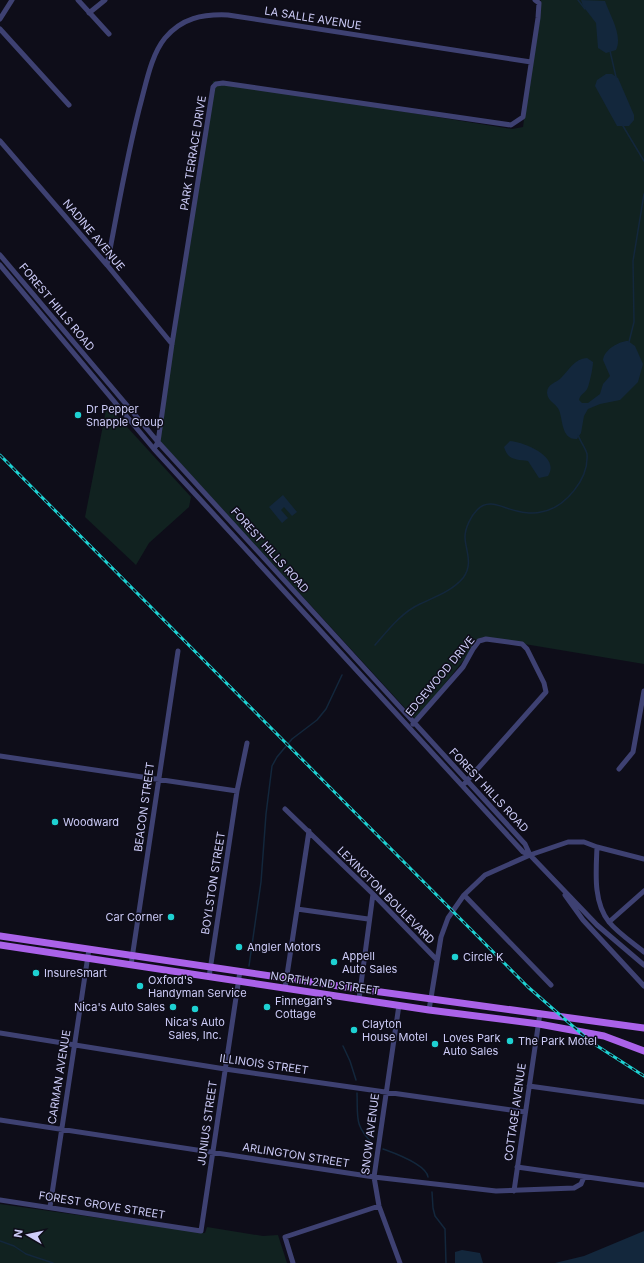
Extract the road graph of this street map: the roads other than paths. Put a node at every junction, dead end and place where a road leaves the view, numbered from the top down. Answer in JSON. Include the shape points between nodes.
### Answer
{"nodes":[{"id":1,"x":12,"y":0,"type":"edge"},
{"id":2,"x":78,"y":0,"type":"edge"},
{"id":3,"x":105,"y":0,"type":"edge"},
{"id":4,"x":535,"y":0,"type":"edge"},
{"id":5,"x":90,"y":14,"type":"junction"},
{"id":6,"x":0,"y":18,"type":"edge"},
{"id":7,"x":0,"y":29,"type":"edge"},
{"id":8,"x":109,"y":34,"type":"dead end"},
{"id":9,"x":531,"y":62,"type":"junction"},
{"id":10,"x":69,"y":105,"type":"dead end"},
{"id":11,"x":0,"y":141,"type":"edge"},
{"id":12,"x":0,"y":255,"type":"edge"},
{"id":13,"x":0,"y":265,"type":"edge"},
{"id":14,"x":107,"y":265,"type":"junction"},
{"id":15,"x":24,"y":284,"type":"junction"},
{"id":16,"x":19,"y":288,"type":"junction"},
{"id":17,"x":172,"y":344,"type":"junction"},
{"id":18,"x":96,"y":369,"type":"junction"},
{"id":19,"x":92,"y":375,"type":"junction"},
{"id":20,"x":158,"y":442,"type":"junction"},
{"id":21,"x":154,"y":449,"type":"junction"},
{"id":22,"x":230,"y":521,"type":"junction"},
{"id":23,"x":226,"y":527,"type":"junction"},
{"id":24,"x":256,"y":549,"type":"junction"},
{"id":25,"x":251,"y":554,"type":"junction"},
{"id":26,"x":178,"y":651,"type":"dead end"},
{"id":27,"x":644,"y":691,"type":"edge"},
{"id":28,"x":414,"y":723,"type":"junction"},
{"id":29,"x":410,"y":728,"type":"junction"},
{"id":30,"x":247,"y":743,"type":"dead end"},
{"id":31,"x":0,"y":756,"type":"edge"},
{"id":32,"x":619,"y":769,"type":"dead end"},
{"id":33,"x":159,"y":779,"type":"junction"},
{"id":34,"x":467,"y":781,"type":"junction"},
{"id":35,"x":462,"y":786,"type":"junction"},
{"id":36,"x":237,"y":791,"type":"junction"},
{"id":37,"x":285,"y":809,"type":"dead end"},
{"id":38,"x":308,"y":831,"type":"junction"},
{"id":39,"x":597,"y":847,"type":"junction"},
{"id":40,"x":530,"y":855,"type":"junction"},
{"id":41,"x":644,"y":860,"type":"edge"},
{"id":42,"x":550,"y":875,"type":"junction"},
{"id":43,"x":644,"y":891,"type":"edge"},
{"id":44,"x":373,"y":894,"type":"junction"},
{"id":45,"x":464,"y":895,"type":"junction"},
{"id":46,"x":297,"y":909,"type":"junction"},
{"id":47,"x":368,"y":919,"type":"junction"},
{"id":48,"x":609,"y":922,"type":"junction"},
{"id":49,"x":0,"y":936,"type":"edge"},
{"id":50,"x":0,"y":946,"type":"edge"},
{"id":51,"x":89,"y":949,"type":"junction"},
{"id":52,"x":644,"y":952,"type":"edge"},
{"id":53,"x":132,"y":955,"type":"junction"},
{"id":54,"x":87,"y":958,"type":"junction"},
{"id":55,"x":436,"y":959,"type":"junction"},
{"id":56,"x":131,"y":965,"type":"junction"},
{"id":57,"x":644,"y":965,"type":"edge"},
{"id":58,"x":210,"y":966,"type":"junction"},
{"id":59,"x":240,"y":971,"type":"junction"},
{"id":60,"x":209,"y":977,"type":"junction"},
{"id":61,"x":286,"y":978,"type":"junction"},
{"id":62,"x":238,"y":981,"type":"junction"},
{"id":63,"x":552,"y":985,"type":"dead end"},
{"id":64,"x":644,"y":986,"type":"edge"},
{"id":65,"x":285,"y":988,"type":"junction"},
{"id":66,"x":359,"y":989,"type":"junction"},
{"id":67,"x":359,"y":999,"type":"junction"},
{"id":68,"x":430,"y":999,"type":"junction"},
{"id":69,"x":399,"y":1005,"type":"junction"},
{"id":70,"x":429,"y":1010,"type":"junction"},
{"id":71,"x":540,"y":1013,"type":"junction"},
{"id":72,"x":538,"y":1024,"type":"junction"},
{"id":73,"x":644,"y":1028,"type":"edge"},
{"id":74,"x":0,"y":1033,"type":"edge"},
{"id":75,"x":74,"y":1045,"type":"junction"},
{"id":76,"x":644,"y":1051,"type":"edge"},
{"id":77,"x":225,"y":1069,"type":"junction"},
{"id":78,"x":529,"y":1086,"type":"junction"},
{"id":79,"x":386,"y":1091,"type":"junction"},
{"id":80,"x":644,"y":1102,"type":"edge"},
{"id":81,"x":525,"y":1112,"type":"junction"},
{"id":82,"x":0,"y":1120,"type":"edge"},
{"id":83,"x":61,"y":1130,"type":"junction"},
{"id":84,"x":213,"y":1151,"type":"junction"},
{"id":85,"x":517,"y":1167,"type":"junction"},
{"id":86,"x":374,"y":1177,"type":"junction"},
{"id":87,"x":584,"y":1177,"type":"junction"},
{"id":88,"x":644,"y":1185,"type":"edge"},
{"id":89,"x":514,"y":1191,"type":"junction"},
{"id":90,"x":0,"y":1200,"type":"edge"},
{"id":91,"x":380,"y":1206,"type":"junction"},
{"id":92,"x":50,"y":1207,"type":"junction"},
{"id":93,"x":201,"y":1231,"type":"joint"},
{"id":94,"x":293,"y":1263,"type":"edge"},
{"id":95,"x":400,"y":1263,"type":"edge"}],
"edges":[{"from":1,"to":6,"type":"street"},
{"from":2,"to":5,"type":"street"},
{"from":3,"to":5,"type":"street"},
{"from":4,"to":9,"type":"street","via":[[539,3]]},
{"from":5,"to":8,"type":"street"},
{"from":7,"to":10,"type":"street"},
{"from":9,"to":14,"type":"street","name":"LA SALLE AVENUE","via":[[228,16],[207,14],[187,20],[164,40],[153,60],[130,144]]},
{"from":9,"to":17,"type":"street","name":"PARK TERRACE DRIVE","via":[[523,117],[511,125],[216,84],[213,87]]},
{"from":11,"to":14,"type":"street","name":"NADINE AVENUE"},
{"from":12,"to":15,"type":"street","name":"FOREST HILLS ROAD"},
{"from":13,"to":16,"type":"street","name":"FOREST HILLS ROAD"},
{"from":14,"to":17,"type":"street","name":"NADINE AVENUE"},
{"from":15,"to":16,"type":"street"},
{"from":15,"to":18,"type":"street","name":"FOREST HILLS ROAD"},
{"from":16,"to":19,"type":"street","name":"FOREST HILLS ROAD"},
{"from":17,"to":20,"type":"street","name":"PARK TERRACE DRIVE"},
{"from":18,"to":19,"type":"street"},
{"from":18,"to":20,"type":"street","name":"FOREST HILLS ROAD"},
{"from":19,"to":21,"type":"street","name":"FOREST HILLS ROAD"},
{"from":20,"to":21,"type":"street","name":"PARK TERRACE DRIVE"},
{"from":20,"to":22,"type":"street","name":"FOREST HILLS ROAD"},
{"from":21,"to":23,"type":"street","name":"FOREST HILLS ROAD"},
{"from":22,"to":23,"type":"street"},
{"from":22,"to":24,"type":"street","name":"FOREST HILLS ROAD"},
{"from":23,"to":25,"type":"street","name":"FOREST HILLS ROAD"},
{"from":24,"to":25,"type":"street"},
{"from":24,"to":28,"type":"street","name":"FOREST HILLS ROAD"},
{"from":25,"to":29,"type":"street","name":"FOREST HILLS ROAD"},
{"from":26,"to":33,"type":"street","name":"BEACON STREET"},
{"from":27,"to":32,"type":"street","via":[[633,752]]},
{"from":28,"to":29,"type":"street","name":"EDGEWOOD DRIVE"},
{"from":28,"to":34,"type":"street","name":"FOREST HILLS ROAD"},
{"from":28,"to":34,"type":"street","name":"EDGEWOOD DRIVE","via":[[463,667],[479,641],[486,639],[516,642],[527,649],[546,692]]},
{"from":29,"to":35,"type":"street","name":"FOREST HILLS ROAD"},
{"from":30,"to":36,"type":"street","name":"BOYLSTON STREET"},
{"from":31,"to":33,"type":"street"},
{"from":33,"to":36,"type":"street"},
{"from":33,"to":53,"type":"street","name":"BEACON STREET"},
{"from":34,"to":35,"type":"street","name":"EDGEWOOD DRIVE"},
{"from":34,"to":40,"type":"street","name":"FOREST HILLS ROAD","via":[[525,844]]},
{"from":35,"to":40,"type":"street","name":"FOREST HILLS ROAD","via":[[522,852]]},
{"from":36,"to":58,"type":"street","name":"BOYLSTON STREET"},
{"from":37,"to":38,"type":"street","name":"LEXINGTON BOULEVARD"},
{"from":38,"to":44,"type":"street","name":"LEXINGTON BOULEVARD"},
{"from":38,"to":46,"type":"street"},
{"from":39,"to":40,"type":"street","via":[[584,842],[568,842]]},
{"from":39,"to":41,"type":"street"},
{"from":39,"to":48,"type":"street","via":[[599,906]]},
{"from":40,"to":42,"type":"street","name":"FOREST HILLS ROAD"},
{"from":40,"to":45,"type":"street","via":[[486,875]]},
{"from":42,"to":57,"type":"street","name":"FOREST HILLS ROAD","via":[[597,925]]},
{"from":42,"to":64,"type":"street","name":"FOREST HILLS ROAD","via":[[583,920]]},
{"from":43,"to":48,"type":"street"},
{"from":44,"to":47,"type":"street"},
{"from":44,"to":55,"type":"street","name":"LEXINGTON BOULEVARD"},
{"from":45,"to":55,"type":"street","via":[[448,918]]},
{"from":45,"to":63,"type":"street"},
{"from":46,"to":47,"type":"street"},
{"from":46,"to":61,"type":"street"},
{"from":47,"to":66,"type":"street"},
{"from":48,"to":52,"type":"street"},
{"from":49,"to":51,"type":"main road","name":"NORTH 2ND STREET"},
{"from":50,"to":54,"type":"main road","name":"NORTH 2ND STREET"},
{"from":51,"to":53,"type":"main road","name":"NORTH 2ND STREET"},
{"from":51,"to":54,"type":"street","name":"CARMAN AVENUE"},
{"from":53,"to":56,"type":"street","name":"BEACON STREET"},
{"from":53,"to":58,"type":"main road","name":"NORTH 2ND STREET"},
{"from":54,"to":56,"type":"main road","name":"NORTH 2ND STREET"},
{"from":54,"to":75,"type":"street","name":"CARMAN AVENUE"},
{"from":55,"to":68,"type":"street","name":"LEXINGTON BOULEVARD"},
{"from":56,"to":60,"type":"main road","name":"NORTH 2ND STREET"},
{"from":58,"to":59,"type":"main road","name":"NORTH 2ND STREET"},
{"from":58,"to":60,"type":"street","name":"BOYLSTON STREET"},
{"from":59,"to":61,"type":"main road","name":"NORTH 2ND STREET"},
{"from":59,"to":62,"type":"street","name":"JUNIUS STREET"},
{"from":60,"to":62,"type":"main road","name":"NORTH 2ND STREET"},
{"from":61,"to":65,"type":"street"},
{"from":61,"to":66,"type":"main road","name":"NORTH 2ND STREET"},
{"from":62,"to":65,"type":"main road","name":"NORTH 2ND STREET"},
{"from":62,"to":77,"type":"street","name":"JUNIUS STREET"},
{"from":65,"to":67,"type":"main road","name":"NORTH 2ND STREET"},
{"from":66,"to":67,"type":"street"},
{"from":66,"to":68,"type":"main road","name":"NORTH 2ND STREET"},
{"from":67,"to":69,"type":"main road","name":"NORTH 2ND STREET"},
{"from":68,"to":70,"type":"street","name":"LEXINGTON BOULEVARD"},
{"from":68,"to":71,"type":"main road","name":"NORTH 2ND STREET"},
{"from":69,"to":70,"type":"main road","name":"NORTH 2ND STREET"},
{"from":69,"to":79,"type":"street","name":"SNOW AVENUE"},
{"from":70,"to":72,"type":"main road","name":"NORTH 2ND STREET"},
{"from":71,"to":72,"type":"street","name":"COTTAGE AVENUE"},
{"from":71,"to":73,"type":"main road","name":"NORTH 2ND STREET"},
{"from":72,"to":76,"type":"main road","name":"NORTH 2ND STREET","via":[[604,1036]]},
{"from":72,"to":78,"type":"street","name":"COTTAGE AVENUE"},
{"from":74,"to":75,"type":"street","name":"ILLINOIS STREET"},
{"from":75,"to":77,"type":"street","name":"ILLINOIS STREET"},
{"from":75,"to":83,"type":"street","name":"CARMAN AVENUE"},
{"from":77,"to":79,"type":"street","name":"ILLINOIS STREET"},
{"from":77,"to":84,"type":"street","name":"JUNIUS STREET"},
{"from":78,"to":80,"type":"street"},
{"from":78,"to":81,"type":"street","name":"COTTAGE AVENUE"},
{"from":79,"to":81,"type":"street","name":"ILLINOIS STREET"},
{"from":79,"to":86,"type":"street","name":"SNOW AVENUE"},
{"from":81,"to":85,"type":"street","name":"COTTAGE AVENUE"},
{"from":82,"to":83,"type":"street","name":"ARLINGTON STREET"},
{"from":83,"to":84,"type":"street","name":"ARLINGTON STREET"},
{"from":83,"to":92,"type":"street","name":"CARMAN AVENUE"},
{"from":84,"to":86,"type":"street","name":"ARLINGTON STREET"},
{"from":84,"to":93,"type":"street","name":"JUNIUS STREET"},
{"from":85,"to":87,"type":"street"},
{"from":85,"to":89,"type":"street","name":"COTTAGE AVENUE"},
{"from":86,"to":89,"type":"street","name":"ARLINGTON STREET","via":[[496,1192]]},
{"from":86,"to":91,"type":"street","name":"SNOW AVENUE"},
{"from":87,"to":88,"type":"street"},
{"from":87,"to":89,"type":"street","name":"ARLINGTON STREET","via":[[581,1184],[574,1188]]},
{"from":90,"to":92,"type":"street","name":"FOREST GROVE STREET"},
{"from":91,"to":94,"type":"street","via":[[285,1237]]},
{"from":91,"to":95,"type":"street","name":"SNOW AVENUE"},
{"from":92,"to":93,"type":"street","name":"FOREST GROVE STREET"}]}
